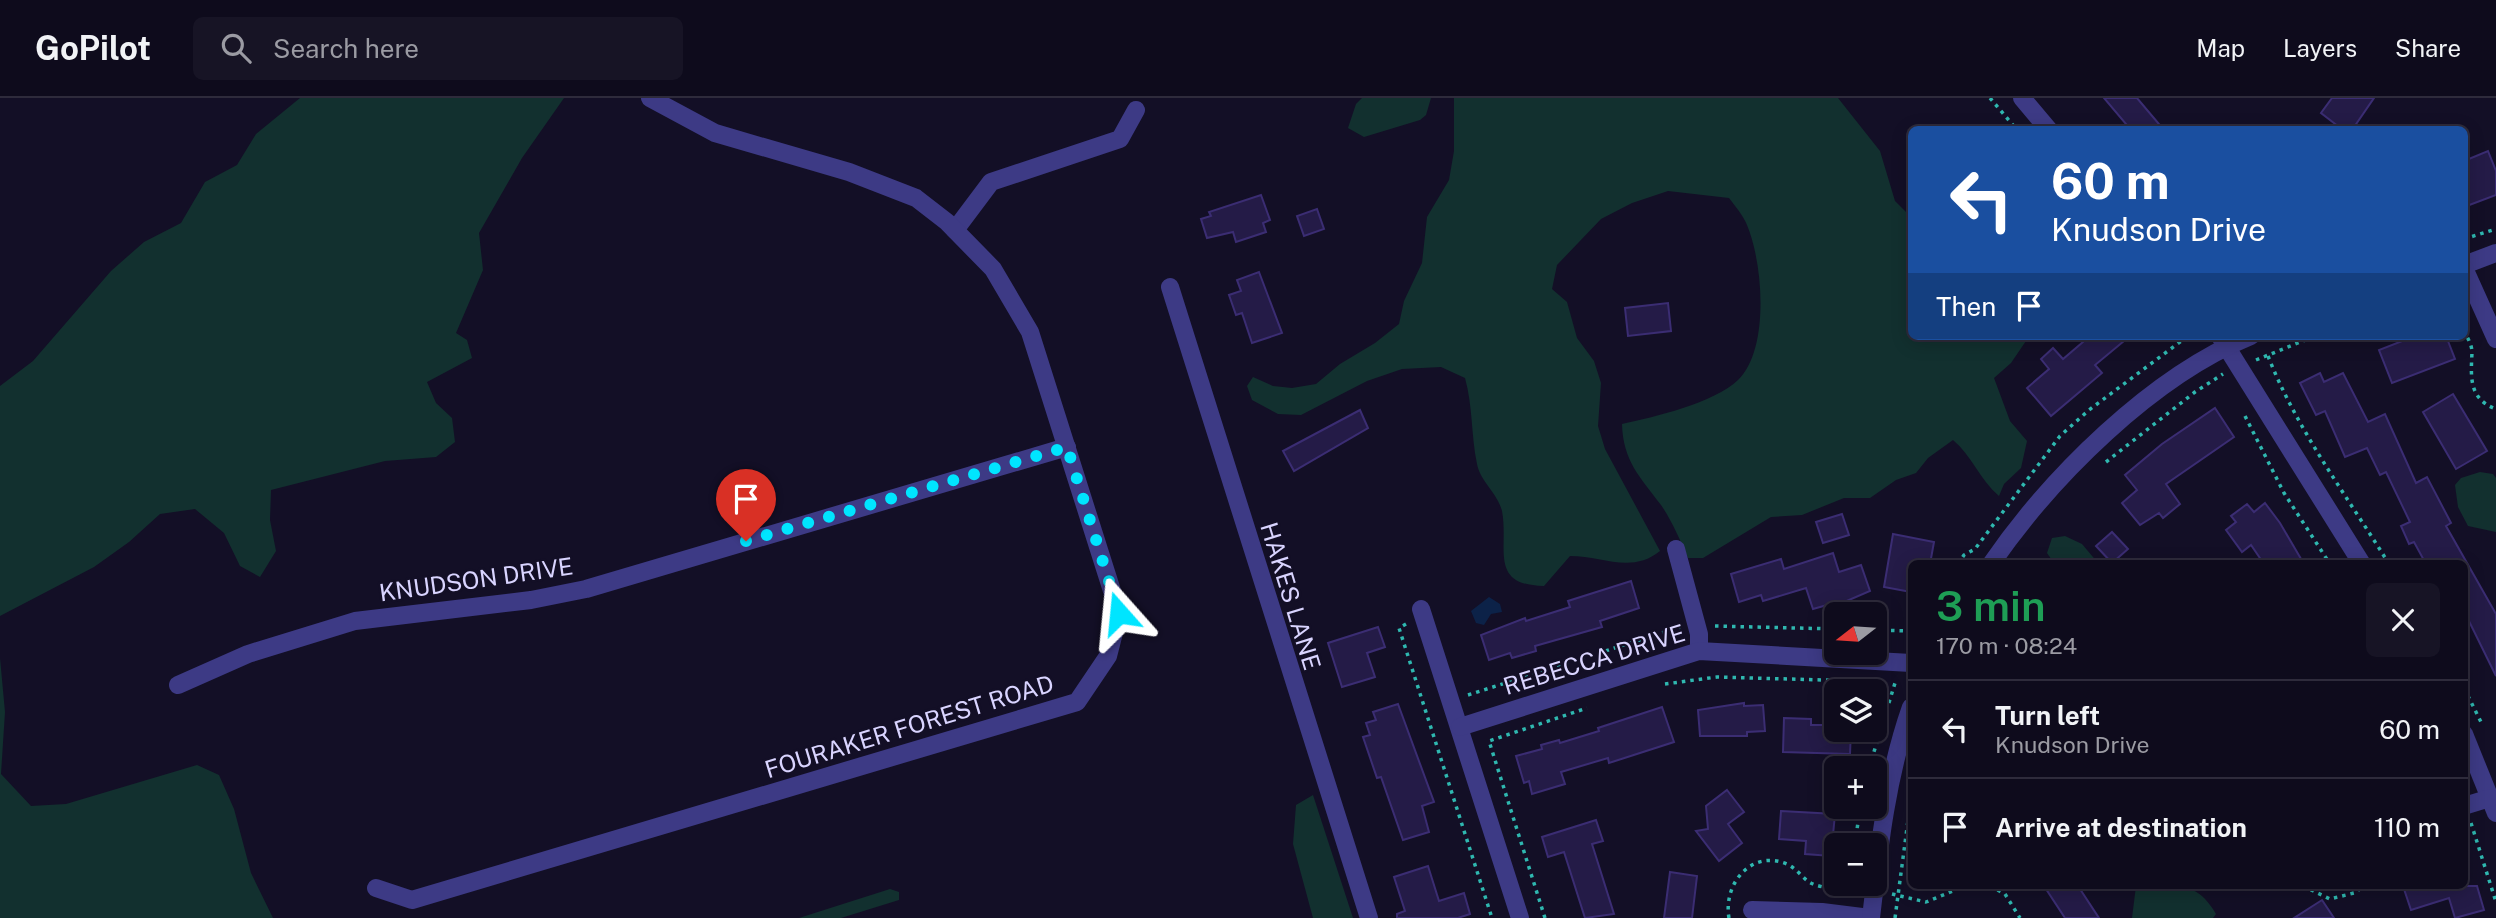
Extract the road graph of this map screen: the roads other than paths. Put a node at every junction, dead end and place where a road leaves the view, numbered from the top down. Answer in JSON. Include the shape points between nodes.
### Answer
{"nodes":[{"id":1,"x":650,"y":98,"type":"edge"},
{"id":2,"x":2022,"y":98,"type":"edge"},
{"id":3,"x":1136,"y":110,"type":"dead end"},
{"id":4,"x":2046,"y":126,"type":"edge"},
{"id":5,"x":955,"y":230,"type":"junction"},
{"id":6,"x":2496,"y":253,"type":"edge"},
{"id":7,"x":2468,"y":264,"type":"edge"},
{"id":8,"x":2468,"y":275,"type":"edge"},
{"id":9,"x":1170,"y":287,"type":"dead end"},
{"id":10,"x":2496,"y":339,"type":"edge"},
{"id":11,"x":2223,"y":341,"type":"edge"},
{"id":12,"x":1067,"y":447,"type":"junction"},
{"id":13,"x":1676,"y":549,"type":"dead end"},
{"id":14,"x":1994,"y":560,"type":"edge"},
{"id":15,"x":2359,"y":560,"type":"edge"},
{"id":16,"x":1423,"y":612,"type":"road end"},
{"id":17,"x":1699,"y":651,"type":"junction"},
{"id":18,"x":1906,"y":662,"type":"edge"},
{"id":19,"x":178,"y":685,"type":"dead end"},
{"id":20,"x":1908,"y":718,"type":"edge"},
{"id":21,"x":1461,"y":727,"type":"junction"},
{"id":22,"x":2468,"y":744,"type":"edge"},
{"id":23,"x":2493,"y":805,"type":"edge"},
{"id":24,"x":2468,"y":806,"type":"edge"},
{"id":25,"x":376,"y":888,"type":"dead end"},
{"id":26,"x":1752,"y":910,"type":"dead end"},
{"id":27,"x":1369,"y":918,"type":"edge"},
{"id":28,"x":1520,"y":918,"type":"edge"},
{"id":29,"x":1870,"y":918,"type":"edge"}],
"edges":[{"from":1,"to":5,"type":"street","name":"FOURAKER FOREST ROAD","via":[[715,133],[849,172],[916,198]]},
{"from":2,"to":4,"type":"street"},
{"from":3,"to":5,"type":"street","via":[[1120,139],[991,182]]},
{"from":5,"to":12,"type":"street","name":"FOURAKER FOREST ROAD","via":[[993,269],[1030,332]]},
{"from":6,"to":7,"type":"street"},
{"from":8,"to":10,"type":"street"},
{"from":9,"to":27,"type":"street","name":"HAKES LANE"},
{"from":11,"to":14,"type":"street","via":[[2069,466]]},
{"from":11,"to":15,"type":"street"},
{"from":12,"to":19,"type":"street","name":"KNUDSON DRIVE","via":[[586,589],[355,621],[248,654]]},
{"from":12,"to":25,"type":"street","name":"FOURAKER FOREST ROAD","via":[[1119,613],[1108,656],[1077,702],[412,900]]},
{"from":13,"to":17,"type":"street","via":[[1699,634]]},
{"from":16,"to":21,"type":"street"},
{"from":17,"to":18,"type":"street","name":"REBECCA DRIVE"},
{"from":17,"to":21,"type":"street","name":"REBECCA DRIVE"},
{"from":20,"to":29,"type":"street","via":[[1892,773]]},
{"from":21,"to":28,"type":"street"},
{"from":22,"to":23,"type":"street"},
{"from":23,"to":24,"type":"street"},
{"from":26,"to":29,"type":"street"}]}
